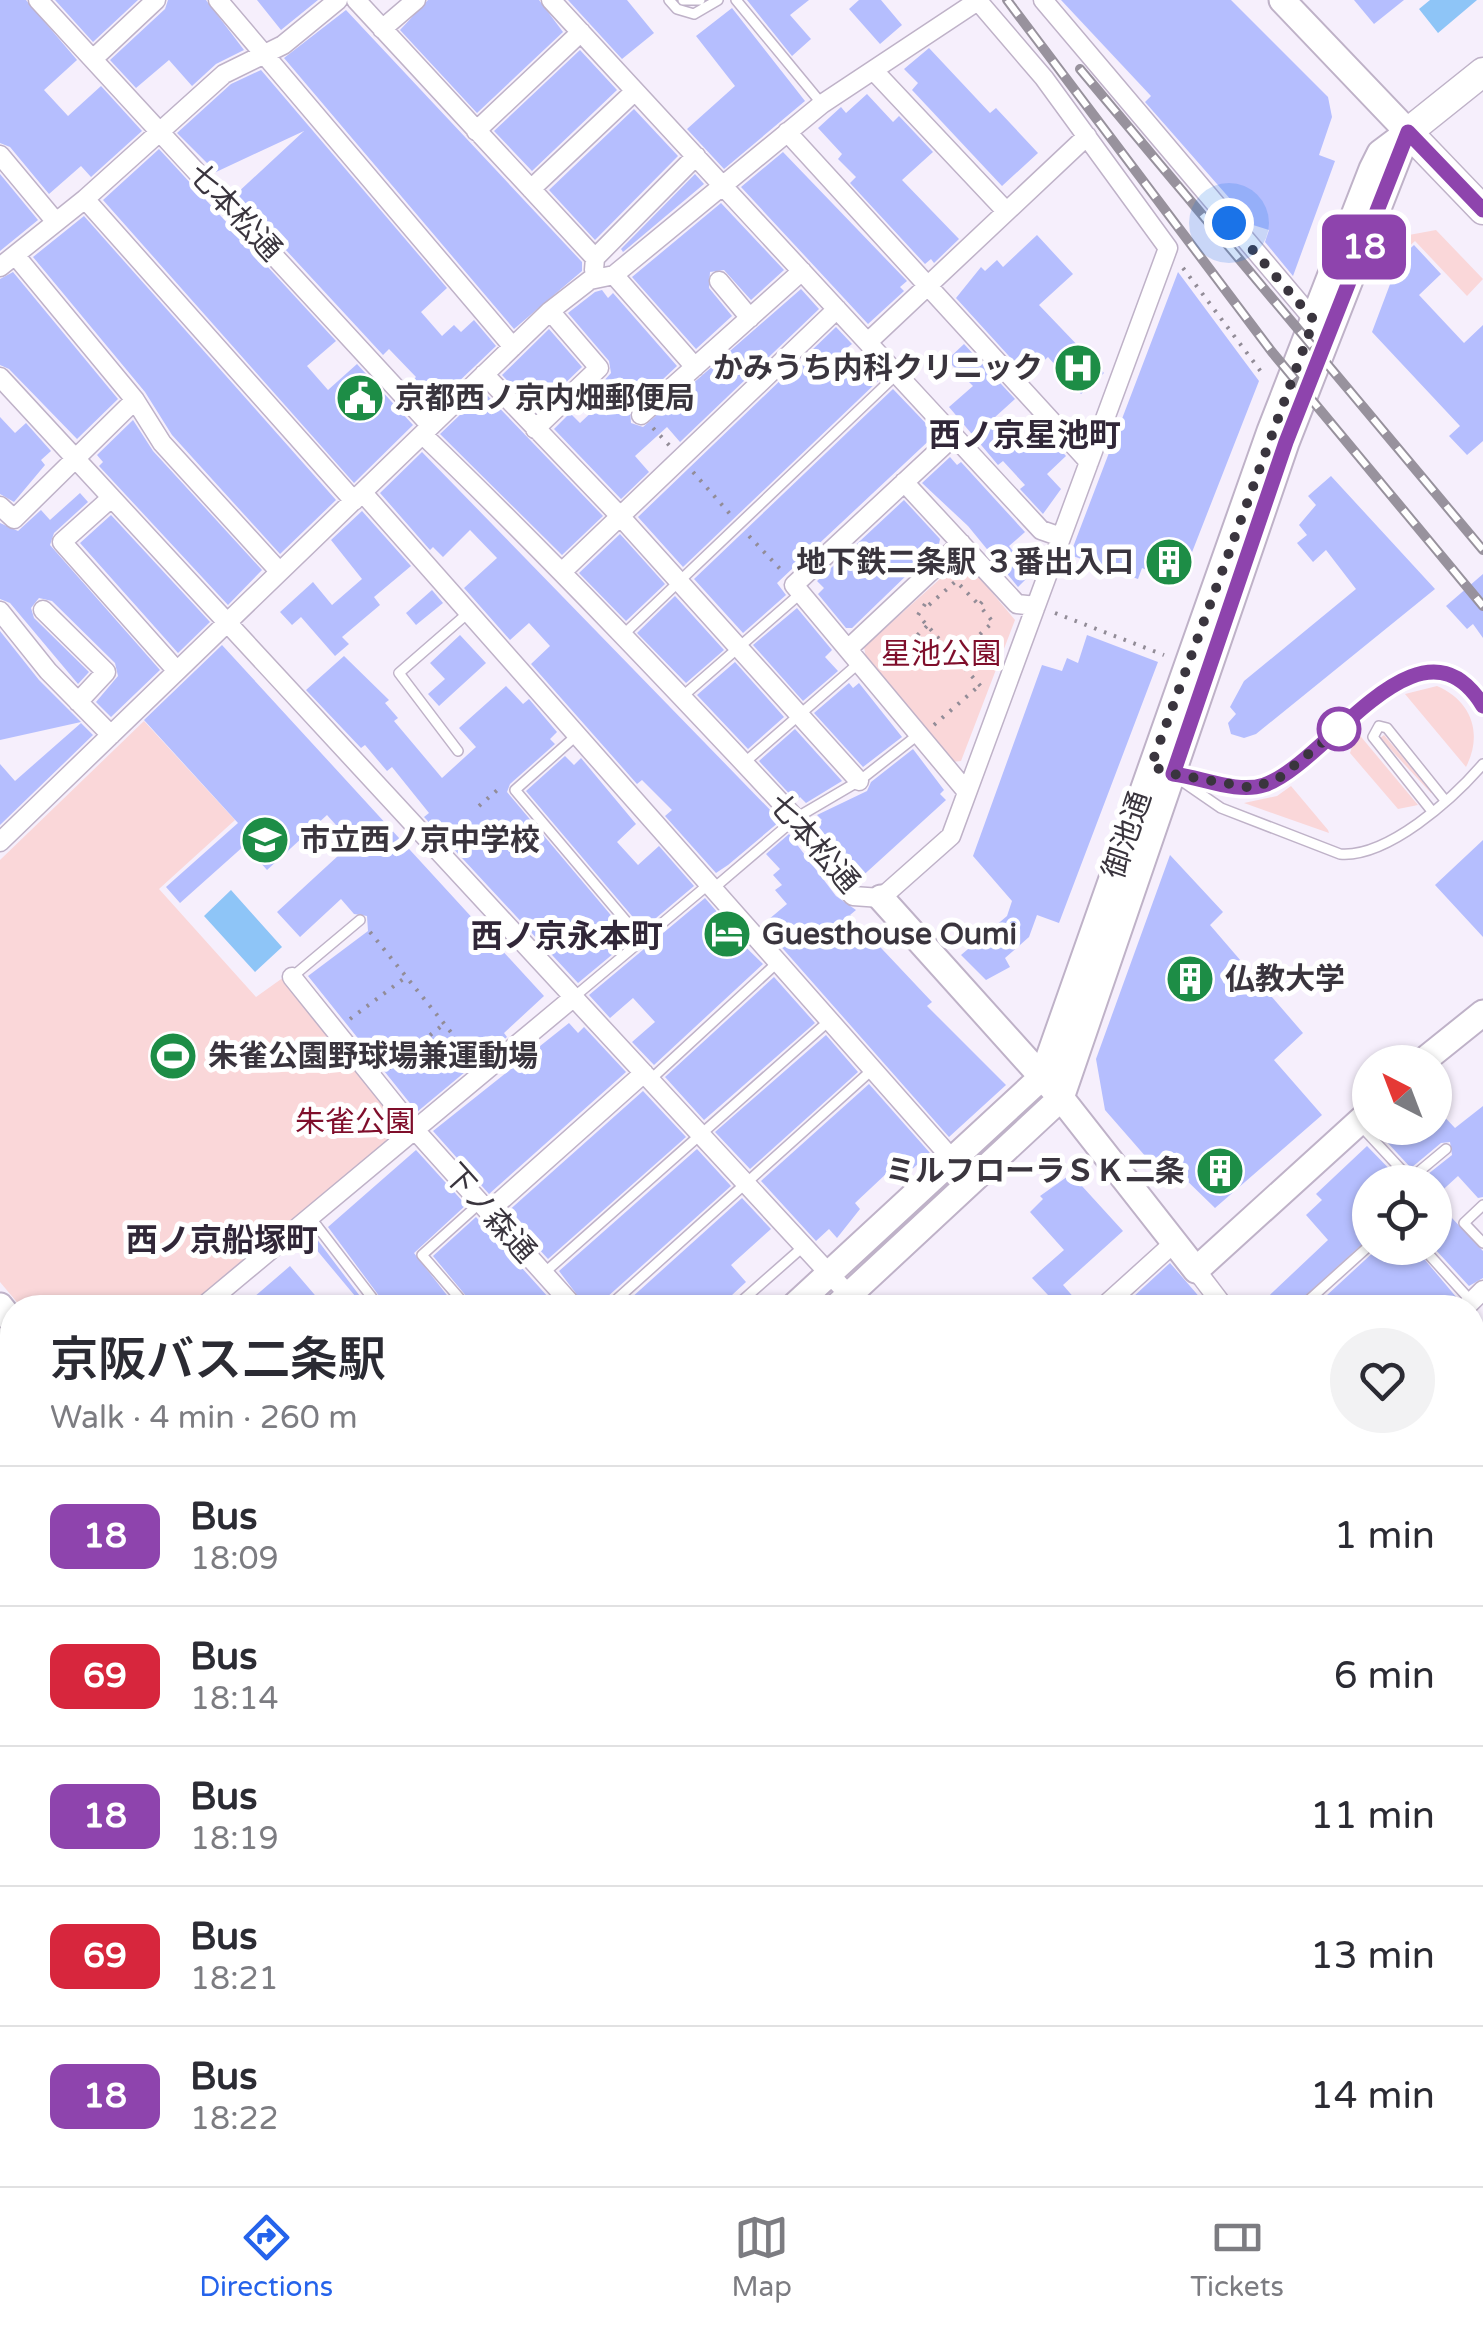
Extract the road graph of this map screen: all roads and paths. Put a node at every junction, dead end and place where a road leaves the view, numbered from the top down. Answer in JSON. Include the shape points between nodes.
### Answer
{"nodes":[{"id":1,"x":38,"y":0,"type":"edge"},
{"id":2,"x":156,"y":0,"type":"edge"},
{"id":3,"x":218,"y":0,"type":"edge"},
{"id":4,"x":338,"y":0,"type":"edge"},
{"id":5,"x":356,"y":0,"type":"edge"},
{"id":6,"x":416,"y":0,"type":"edge"},
{"id":7,"x":551,"y":0,"type":"edge"},
{"id":8,"x":669,"y":0,"type":"edge"},
{"id":9,"x":683,"y":0,"type":"edge"},
{"id":10,"x":700,"y":0,"type":"edge"},
{"id":11,"x":718,"y":0,"type":"edge"},
{"id":12,"x":736,"y":0,"type":"edge"},
{"id":13,"x":1043,"y":0,"type":"edge"},
{"id":14,"x":1282,"y":0,"type":"edge"},
{"id":15,"x":978,"y":1,"type":"edge"},
{"id":16,"x":382,"y":30,"type":"junction"},
{"id":17,"x":581,"y":32,"type":"junction"},
{"id":18,"x":266,"y":52,"type":"junction"},
{"id":19,"x":93,"y":59,"type":"junction"},
{"id":20,"x":874,"y":71,"type":"junction"},
{"id":21,"x":1483,"y":72,"type":"edge"},
{"id":22,"x":636,"y":91,"type":"junction"},
{"id":23,"x":822,"y":104,"type":"junction"},
{"id":24,"x":160,"y":131,"type":"junction"},
{"id":25,"x":476,"y":131,"type":"junction"},
{"id":26,"x":788,"y":132,"type":"junction"},
{"id":27,"x":1408,"y":132,"type":"junction"},
{"id":28,"x":1086,"y":136,"type":"junction"},
{"id":29,"x":0,"y":155,"type":"edge"},
{"id":30,"x":696,"y":156,"type":"junction"},
{"id":31,"x":722,"y":185,"type":"junction"},
{"id":32,"x":531,"y":188,"type":"junction"},
{"id":33,"x":85,"y":199,"type":"junction"},
{"id":34,"x":1005,"y":210,"type":"junction"},
{"id":35,"x":1483,"y":210,"type":"edge"},
{"id":36,"x":56,"y":222,"type":"junction"},
{"id":37,"x":1168,"y":248,"type":"junction"},
{"id":38,"x":595,"y":258,"type":"junction"},
{"id":39,"x":7,"y":261,"type":"edge"},
{"id":40,"x":802,"y":272,"type":"junction"},
{"id":41,"x":614,"y":275,"type":"junction"},
{"id":42,"x":590,"y":280,"type":"junction"},
{"id":43,"x":719,"y":281,"type":"dead end"},
{"id":44,"x":926,"y":286,"type":"junction"},
{"id":45,"x":837,"y":309,"type":"junction"},
{"id":46,"x":550,"y":311,"type":"junction"},
{"id":47,"x":750,"y":318,"type":"junction"},
{"id":48,"x":1314,"y":320,"type":"junction"},
{"id":49,"x":868,"y":342,"type":"junction"},
{"id":50,"x":512,"y":347,"type":"junction"},
{"id":51,"x":695,"y":367,"type":"junction"},
{"id":52,"x":599,"y":368,"type":"junction"},
{"id":53,"x":484,"y":374,"type":"junction"},
{"id":54,"x":897,"y":374,"type":"junction"},
{"id":55,"x":0,"y":376,"type":"edge"},
{"id":56,"x":1264,"y":377,"type":"dead end"},
{"id":57,"x":135,"y":400,"type":"junction"},
{"id":58,"x":641,"y":415,"type":"junction"},
{"id":59,"x":534,"y":429,"type":"junction"},
{"id":60,"x":426,"y":430,"type":"junction"},
{"id":61,"x":954,"y":436,"type":"junction"},
{"id":62,"x":680,"y":457,"type":"junction"},
{"id":63,"x":76,"y":459,"type":"junction"},
{"id":64,"x":1089,"y":462,"type":"junction"},
{"id":65,"x":904,"y":482,"type":"junction"},
{"id":66,"x":358,"y":497,"type":"junction"},
{"id":67,"x":110,"y":498,"type":"junction"},
{"id":68,"x":0,"y":506,"type":"edge"},
{"id":69,"x":619,"y":515,"type":"junction"},
{"id":70,"x":737,"y":522,"type":"junction"},
{"id":71,"x":1061,"y":537,"type":"junction"},
{"id":72,"x":961,"y":543,"type":"junction"},
{"id":73,"x":564,"y":570,"type":"junction"},
{"id":74,"x":280,"y":572,"type":"junction"},
{"id":75,"x":680,"y":581,"type":"junction"},
{"id":76,"x":1000,"y":586,"type":"junction"},
{"id":77,"x":798,"y":589,"type":"junction"},
{"id":78,"x":911,"y":589,"type":"junction"},
{"id":79,"x":979,"y":605,"type":"junction"},
{"id":80,"x":1036,"y":606,"type":"junction"},
{"id":81,"x":927,"y":607,"type":"junction"},
{"id":82,"x":43,"y":610,"type":"dead end"},
{"id":83,"x":468,"y":614,"type":"junction"},
{"id":84,"x":1,"y":615,"type":"edge"},
{"id":85,"x":227,"y":623,"type":"junction"},
{"id":86,"x":928,"y":626,"type":"junction"},
{"id":87,"x":624,"y":634,"type":"junction"},
{"id":88,"x":739,"y":648,"type":"junction"},
{"id":89,"x":1164,"y":655,"type":"dead end"},
{"id":90,"x":956,"y":657,"type":"junction"},
{"id":91,"x":860,"y":663,"type":"junction"},
{"id":92,"x":177,"y":671,"type":"junction"},
{"id":93,"x":980,"y":686,"type":"junction"},
{"id":94,"x":683,"y":696,"type":"junction"},
{"id":95,"x":1003,"y":697,"type":"junction"},
{"id":96,"x":78,"y":702,"type":"junction"},
{"id":97,"x":1483,"y":706,"type":"edge"},
{"id":98,"x":801,"y":715,"type":"junction"},
{"id":99,"x":110,"y":734,"type":"junction"},
{"id":100,"x":920,"y":734,"type":"junction"},
{"id":101,"x":577,"y":735,"type":"junction"},
{"id":102,"x":458,"y":751,"type":"dead end"},
{"id":103,"x":744,"y":763,"type":"junction"},
{"id":104,"x":1483,"y":764,"type":"edge"},
{"id":105,"x":1162,"y":770,"type":"junction"},
{"id":106,"x":859,"y":781,"type":"junction"},
{"id":107,"x":967,"y":792,"type":"junction"},
{"id":108,"x":1444,"y":799,"type":"junction"},
{"id":109,"x":1431,"y":810,"type":"junction"},
{"id":110,"x":796,"y":818,"type":"junction"},
{"id":111,"x":0,"y":842,"type":"edge"},
{"id":112,"x":712,"y":886,"type":"junction"},
{"id":113,"x":880,"y":898,"type":"junction"},
{"id":114,"x":360,"y":920,"type":"joint"},
{"id":115,"x":642,"y":940,"type":"junction"},
{"id":116,"x":778,"y":962,"type":"junction"},
{"id":117,"x":406,"y":977,"type":"junction"},
{"id":118,"x":292,"y":978,"type":"joint"},
{"id":119,"x":574,"y":997,"type":"junction"},
{"id":120,"x":1483,"y":1013,"type":"edge"},
{"id":121,"x":830,"y":1020,"type":"junction"},
{"id":122,"x":444,"y":1024,"type":"junction"},
{"id":123,"x":335,"y":1031,"type":"junction"},
{"id":124,"x":1443,"y":1045,"type":"edge"},
{"id":125,"x":873,"y":1069,"type":"junction"},
{"id":126,"x":484,"y":1072,"type":"junction"},
{"id":127,"x":647,"y":1076,"type":"junction"},
{"id":128,"x":1042,"y":1077,"type":"junction"},
{"id":129,"x":374,"y":1080,"type":"junction"},
{"id":130,"x":1061,"y":1098,"type":"junction"},
{"id":131,"x":1352,"y":1129,"type":"edge"},
{"id":132,"x":415,"y":1130,"type":"junction"},
{"id":133,"x":700,"y":1133,"type":"junction"},
{"id":134,"x":1384,"y":1145,"type":"edge"},
{"id":135,"x":1446,"y":1149,"type":"dead end"},
{"id":136,"x":953,"y":1159,"type":"junction"},
{"id":137,"x":970,"y":1180,"type":"junction"},
{"id":138,"x":745,"y":1182,"type":"junction"},
{"id":139,"x":1483,"y":1205,"type":"edge"},
{"id":140,"x":484,"y":1207,"type":"junction"},
{"id":141,"x":310,"y":1217,"type":"junction"},
{"id":142,"x":1175,"y":1242,"type":"junction"},
{"id":143,"x":1483,"y":1244,"type":"edge"},
{"id":144,"x":804,"y":1246,"type":"junction"},
{"id":145,"x":1352,"y":1261,"type":"edge"},
{"id":146,"x":1439,"y":1265,"type":"edge"},
{"id":147,"x":1196,"y":1270,"type":"junction"},
{"id":148,"x":544,"y":1273,"type":"junction"},
{"id":149,"x":830,"y":1273,"type":"junction"},
{"id":150,"x":228,"y":1295,"type":"edge"},
{"id":151,"x":370,"y":1295,"type":"edge"},
{"id":152,"x":456,"y":1295,"type":"edge"},
{"id":153,"x":563,"y":1295,"type":"edge"},
{"id":154,"x":621,"y":1295,"type":"edge"},
{"id":155,"x":749,"y":1295,"type":"edge"},
{"id":156,"x":806,"y":1295,"type":"edge"},
{"id":157,"x":844,"y":1295,"type":"edge"},
{"id":158,"x":857,"y":1295,"type":"edge"},
{"id":159,"x":1116,"y":1295,"type":"edge"},
{"id":160,"x":1214,"y":1295,"type":"edge"},
{"id":161,"x":1314,"y":1295,"type":"edge"},
{"id":162,"x":1468,"y":1295,"type":"edge"}],
"edges":[{"from":1,"to":19,"type":"street","name":"七本松通"},
{"from":2,"to":19,"type":"street"},
{"from":3,"to":18,"type":"street"},
{"from":4,"to":18,"type":"street"},
{"from":5,"to":16,"type":"street"},
{"from":6,"to":16,"type":"street"},
{"from":7,"to":17,"type":"street"},
{"from":8,"to":11,"type":"lane","via":[[694,14]]},
{"from":9,"to":10,"type":"lane"},
{"from":12,"to":23,"type":"lane"},
{"from":13,"to":48,"type":"street"},
{"from":14,"to":27,"type":"street"},
{"from":15,"to":20,"type":"street"},
{"from":15,"to":28,"type":"street"},
{"from":16,"to":25,"type":"street"},
{"from":17,"to":22,"type":"street"},
{"from":17,"to":25,"type":"street"},
{"from":18,"to":24,"type":"street","via":[[224,74]]},
{"from":18,"to":50,"type":"street"},
{"from":19,"to":24,"type":"street","name":"七本松通"},
{"from":20,"to":23,"type":"street"},
{"from":20,"to":34,"type":"street"},
{"from":21,"to":27,"type":"main road"},
{"from":22,"to":30,"type":"street"},
{"from":22,"to":32,"type":"street"},
{"from":23,"to":26,"type":"street"},
{"from":24,"to":33,"type":"street"},
{"from":24,"to":60,"type":"street","name":"七本松通"},
{"from":25,"to":32,"type":"street"},
{"from":26,"to":31,"type":"street"},
{"from":26,"to":44,"type":"street"},
{"from":27,"to":35,"type":"main road"},
{"from":27,"to":48,"type":"street","name":"御池通","via":[[1372,168]]},
{"from":27,"to":105,"type":"street","name":"御池通"},
{"from":28,"to":34,"type":"street"},
{"from":28,"to":37,"type":"street"},
{"from":29,"to":36,"type":"street"},
{"from":30,"to":31,"type":"street"},
{"from":30,"to":38,"type":"street"},
{"from":31,"to":40,"type":"street"},
{"from":31,"to":41,"type":"street"},
{"from":32,"to":38,"type":"street"},
{"from":33,"to":36,"type":"street"},
{"from":33,"to":66,"type":"street"},
{"from":34,"to":44,"type":"street"},
{"from":36,"to":39,"type":"street"},
{"from":37,"to":56,"type":"path"},
{"from":37,"to":64,"type":"street"},
{"from":38,"to":42,"type":"street"},
{"from":39,"to":57,"type":"street"},
{"from":40,"to":45,"type":"street"},
{"from":40,"to":47,"type":"street"},
{"from":41,"to":42,"type":"street"},
{"from":41,"to":51,"type":"street"},
{"from":42,"to":46,"type":"street"},
{"from":43,"to":47,"type":"street"},
{"from":44,"to":49,"type":"street"},
{"from":44,"to":64,"type":"street"},
{"from":45,"to":49,"type":"street"},
{"from":45,"to":62,"type":"street"},
{"from":46,"to":50,"type":"street"},
{"from":46,"to":52,"type":"street"},
{"from":47,"to":51,"type":"street"},
{"from":48,"to":105,"type":"street","name":"御池通"},
{"from":49,"to":54,"type":"street"},
{"from":50,"to":53,"type":"street"},
{"from":51,"to":58,"type":"street"},
{"from":52,"to":58,"type":"path"},
{"from":52,"to":59,"type":"street"},
{"from":53,"to":59,"type":"street"},
{"from":53,"to":60,"type":"street"},
{"from":54,"to":61,"type":"street"},
{"from":54,"to":70,"type":"lane"},
{"from":55,"to":63,"type":"street"},
{"from":57,"to":63,"type":"street"},
{"from":57,"to":74,"type":"street","via":[[162,443]]},
{"from":58,"to":62,"type":"path"},
{"from":59,"to":69,"type":"street"},
{"from":60,"to":66,"type":"street"},
{"from":60,"to":73,"type":"street","name":"七本松通"},
{"from":61,"to":65,"type":"street"},
{"from":61,"to":71,"type":"street","via":[[1041,530]]},
{"from":62,"to":69,"type":"street"},
{"from":62,"to":70,"type":"path"},
{"from":63,"to":67,"type":"street"},
{"from":63,"to":68,"type":"street","via":[[14,519]]},
{"from":64,"to":71,"type":"street"},
{"from":65,"to":72,"type":"street"},
{"from":65,"to":77,"type":"street"},
{"from":66,"to":74,"type":"street"},
{"from":66,"to":83,"type":"street"},
{"from":67,"to":85,"type":"street"},
{"from":67,"to":92,"type":"street","via":[[62,542]]},
{"from":69,"to":73,"type":"street"},
{"from":69,"to":75,"type":"street"},
{"from":70,"to":75,"type":"lane"},
{"from":70,"to":77,"type":"path"},
{"from":71,"to":80,"type":"street"},
{"from":72,"to":76,"type":"street"},
{"from":72,"to":78,"type":"street"},
{"from":73,"to":87,"type":"street","name":"七本松通"},
{"from":74,"to":85,"type":"street"},
{"from":75,"to":87,"type":"lane"},
{"from":75,"to":88,"type":"street"},
{"from":76,"to":79,"type":"path"},
{"from":76,"to":80,"type":"street","via":[[1016,604]]},
{"from":77,"to":88,"type":"lane"},
{"from":77,"to":91,"type":"street"},
{"from":78,"to":81,"type":"path"},
{"from":78,"to":91,"type":"street"},
{"from":79,"to":81,"type":"path","via":[[956,580]]},
{"from":79,"to":90,"type":"path","via":[[993,622]]},
{"from":80,"to":89,"type":"path"},
{"from":80,"to":95,"type":"street"},
{"from":81,"to":86,"type":"path","via":[[918,615]]},
{"from":82,"to":96,"type":"street","via":[[106,672]]},
{"from":83,"to":101,"type":"street"},
{"from":83,"to":102,"type":"lane","via":[[399,673]]},
{"from":84,"to":96,"type":"street"},
{"from":85,"to":92,"type":"street"},
{"from":85,"to":119,"type":"street"},
{"from":86,"to":90,"type":"path"},
{"from":86,"to":91,"type":"path"},
{"from":87,"to":94,"type":"street","name":"七本松通"},
{"from":88,"to":94,"type":"lane"},
{"from":88,"to":98,"type":"street"},
{"from":90,"to":93,"type":"path"},
{"from":91,"to":98,"type":"lane"},
{"from":91,"to":100,"type":"street"},
{"from":92,"to":99,"type":"street"},
{"from":93,"to":95,"type":"path"},
{"from":93,"to":100,"type":"path"},
{"from":94,"to":103,"type":"street","name":"七本松通"},
{"from":95,"to":107,"type":"street"},
{"from":96,"to":99,"type":"street"},
{"from":97,"to":105,"type":"lane","via":[[1452,677],[1417,673],[1270,783],[1241,787]]},
{"from":98,"to":103,"type":"lane"},
{"from":98,"to":106,"type":"street"},
{"from":99,"to":111,"type":"street"},
{"from":100,"to":106,"type":"lane"},
{"from":100,"to":107,"type":"street"},
{"from":101,"to":112,"type":"street"},
{"from":101,"to":115,"type":"lane","via":[[515,790]]},
{"from":103,"to":110,"type":"street","name":"七本松通"},
{"from":104,"to":108,"type":"lane"},
{"from":105,"to":109,"type":"lane","via":[[1221,808],[1340,854],[1384,847]]},
{"from":105,"to":128,"type":"street","name":"御池通"},
{"from":105,"to":130,"type":"street","name":"御池通"},
{"from":106,"to":110,"type":"lane"},
{"from":107,"to":113,"type":"street","via":[[952,836]]},
{"from":108,"to":109,"type":"lane"},
{"from":108,"to":109,"type":"lane","via":[[1387,728],[1378,726],[1373,737]]},
{"from":110,"to":112,"type":"lane"},
{"from":110,"to":113,"type":"street","name":"七本松通","via":[[852,896]]},
{"from":112,"to":115,"type":"lane"},
{"from":112,"to":116,"type":"street"},
{"from":113,"to":128,"type":"street","name":"七本松通"},
{"from":114,"to":117,"type":"path"},
{"from":114,"to":118,"type":"lane"},
{"from":115,"to":119,"type":"lane"},
{"from":116,"to":121,"type":"street"},
{"from":116,"to":127,"type":"lane"},
{"from":117,"to":122,"type":"path"},
{"from":117,"to":123,"type":"path"},
{"from":118,"to":123,"type":"street","name":"下ノ森通"},
{"from":119,"to":126,"type":"street"},
{"from":119,"to":127,"type":"street"},
{"from":120,"to":124,"type":"street"},
{"from":121,"to":125,"type":"street"},
{"from":121,"to":133,"type":"lane"},
{"from":122,"to":126,"type":"path"},
{"from":122,"to":129,"type":"path"},
{"from":123,"to":129,"type":"street","name":"下ノ森通"},
{"from":125,"to":136,"type":"street"},
{"from":125,"to":138,"type":"lane"},
{"from":126,"to":132,"type":"street"},
{"from":127,"to":133,"type":"street"},
{"from":127,"to":140,"type":"street"},
{"from":128,"to":130,"type":"street","name":"七本松通"},
{"from":128,"to":136,"type":"street","name":"御池通"},
{"from":129,"to":132,"type":"street","name":"下ノ森通"},
{"from":130,"to":137,"type":"street","name":"御池通"},
{"from":130,"to":142,"type":"street","name":"七本松通"},
{"from":131,"to":147,"type":"street"},
{"from":132,"to":140,"type":"street","name":"下ノ森通"},
{"from":132,"to":141,"type":"street"},
{"from":133,"to":138,"type":"street"},
{"from":133,"to":148,"type":"lane"},
{"from":134,"to":135,"type":"lane","via":[[1410,1179]]},
{"from":136,"to":137,"type":"street"},
{"from":136,"to":149,"type":"street","name":"御池通"},
{"from":137,"to":158,"type":"street","name":"御池通"},
{"from":138,"to":144,"type":"street"},
{"from":138,"to":154,"type":"lane"},
{"from":139,"to":143,"type":"lane","via":[[1464,1223]]},
{"from":140,"to":148,"type":"street","name":"下ノ森通"},
{"from":140,"to":152,"type":"lane","via":[[422,1256]]},
{"from":141,"to":150,"type":"street"},
{"from":141,"to":151,"type":"lane"},
{"from":142,"to":147,"type":"street","name":"七本松通"},
{"from":142,"to":159,"type":"street"},
{"from":144,"to":149,"type":"street"},
{"from":144,"to":155,"type":"lane"},
{"from":145,"to":161,"type":"lane"},
{"from":146,"to":162,"type":"lane"},
{"from":147,"to":160,"type":"street","name":"七本松通"},
{"from":148,"to":153,"type":"street","name":"下ノ森通"},
{"from":149,"to":156,"type":"street","name":"御池通"},
{"from":149,"to":157,"type":"street"}]}
